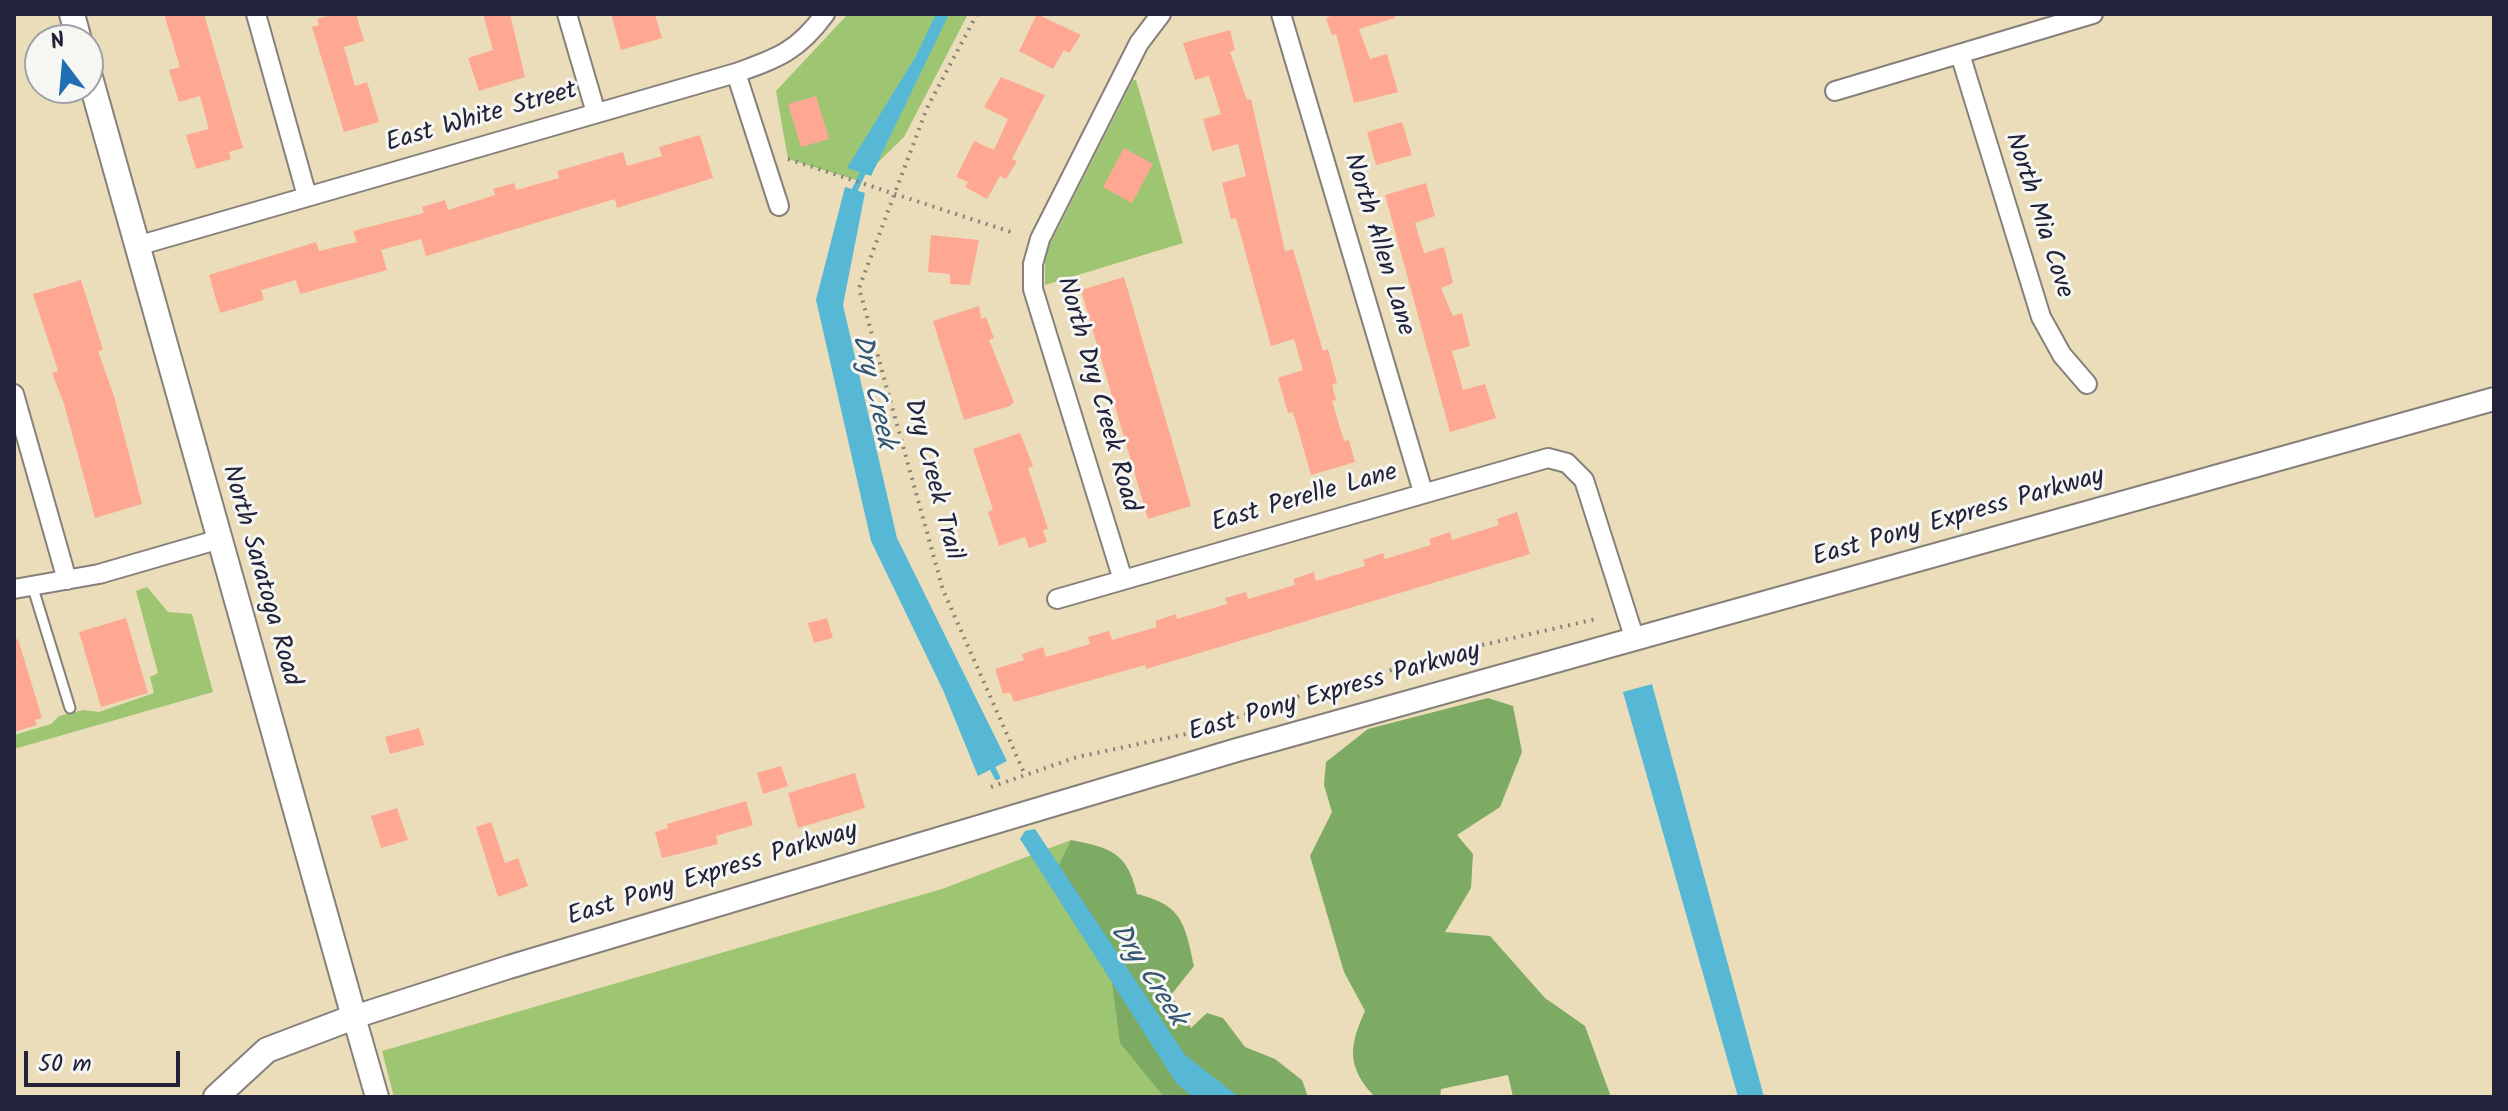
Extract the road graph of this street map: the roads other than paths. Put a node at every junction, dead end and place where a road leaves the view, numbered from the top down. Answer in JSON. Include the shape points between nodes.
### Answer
{"nodes":[{"id":1,"x":256,"y":14,"type":"edge"},
{"id":2,"x":567,"y":14,"type":"edge"},
{"id":3,"x":825,"y":14,"type":"edge"},
{"id":4,"x":1161,"y":14,"type":"edge"},
{"id":5,"x":1281,"y":14,"type":"edge"},
{"id":6,"x":2093,"y":14,"type":"edge"},
{"id":7,"x":1960,"y":54,"type":"junction"},
{"id":8,"x":736,"y":73,"type":"junction"},
{"id":9,"x":1835,"y":91,"type":"dead end"},
{"id":10,"x":97,"y":104,"type":"edge"},
{"id":11,"x":596,"y":113,"type":"junction"},
{"id":12,"x":307,"y":196,"type":"junction"},
{"id":13,"x":779,"y":206,"type":"dead end"},
{"id":14,"x":137,"y":246,"type":"junction"},
{"id":15,"x":2087,"y":384,"type":"dead end"},
{"id":16,"x":14,"y":394,"type":"edge"},
{"id":17,"x":2494,"y":399,"type":"edge"},
{"id":18,"x":1423,"y":492,"type":"junction"},
{"id":19,"x":220,"y":539,"type":"junction"},
{"id":20,"x":67,"y":580,"type":"junction"},
{"id":21,"x":1123,"y":580,"type":"junction"},
{"id":22,"x":23,"y":587,"type":"edge"},
{"id":23,"x":1057,"y":599,"type":"dead end"},
{"id":24,"x":1635,"y":640,"type":"junction"},
{"id":25,"x":70,"y":708,"type":"dead end"},
{"id":26,"x":354,"y":1017,"type":"junction"},
{"id":27,"x":216,"y":1097,"type":"edge"},
{"id":28,"x":377,"y":1097,"type":"edge"}],
"edges":[{"from":1,"to":12,"type":"street"},
{"from":2,"to":11,"type":"street"},
{"from":3,"to":8,"type":"street","name":"East White Street","via":[[783,57]]},
{"from":4,"to":21,"type":"street","name":"North Dry Creek Road","via":[[1139,43],[1040,239],[1033,264],[1033,289]]},
{"from":5,"to":18,"type":"street","name":"North Allen Lane"},
{"from":6,"to":7,"type":"street"},
{"from":7,"to":9,"type":"street"},
{"from":7,"to":15,"type":"street","name":"North Mia Cove","via":[[2041,317],[2062,355]]},
{"from":8,"to":11,"type":"street","name":"East White Street"},
{"from":8,"to":13,"type":"street"},
{"from":10,"to":14,"type":"main road","name":"North Saratoga Road"},
{"from":11,"to":12,"type":"street","name":"East White Street"},
{"from":12,"to":14,"type":"street","name":"East White Street"},
{"from":14,"to":19,"type":"main road","name":"North Saratoga Road"},
{"from":16,"to":20,"type":"street"},
{"from":17,"to":24,"type":"street","name":"East Pony Express Parkway"},
{"from":18,"to":21,"type":"street","name":"East Perelle Lane"},
{"from":18,"to":24,"type":"street","name":"East Perelle Lane","via":[[1541,459],[1567,463],[1584,480]]},
{"from":19,"to":20,"type":"street"},
{"from":19,"to":26,"type":"main road","name":"North Saratoga Road"},
{"from":20,"to":22,"type":"street"},
{"from":21,"to":23,"type":"street","name":"East Perelle Lane"},
{"from":22,"to":25,"type":"lane"},
{"from":24,"to":26,"type":"street","name":"East Pony Express Parkway","via":[[956,832]]},
{"from":26,"to":27,"type":"main road","name":"East Pony Express Parkway","via":[[267,1050]]},
{"from":26,"to":28,"type":"street","name":"North Saratoga Road"}]}
